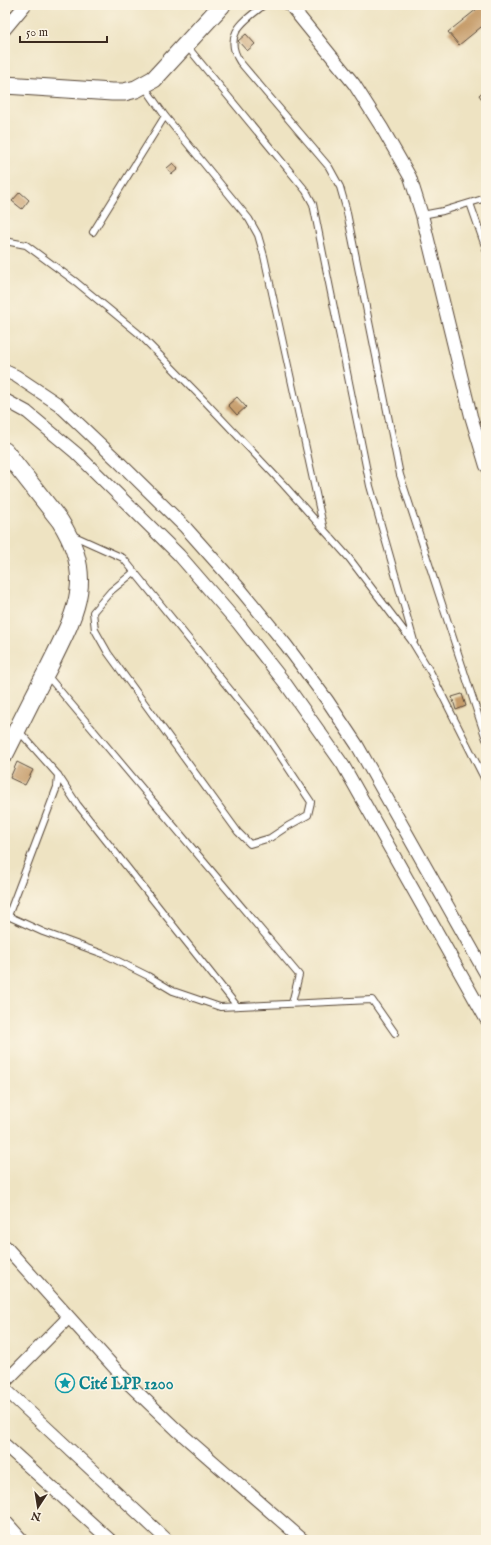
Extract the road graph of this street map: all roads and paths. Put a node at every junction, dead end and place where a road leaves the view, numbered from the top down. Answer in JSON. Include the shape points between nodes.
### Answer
{"nodes":[{"id":1,"x":25,"y":5,"type":"edge"},
{"id":2,"x":222,"y":5,"type":"edge"},
{"id":3,"x":264,"y":5,"type":"edge"},
{"id":4,"x":290,"y":5,"type":"edge"},
{"id":5,"x":5,"y":29,"type":"edge"},
{"id":6,"x":186,"y":45,"type":"junction"},
{"id":7,"x":5,"y":85,"type":"edge"},
{"id":8,"x":144,"y":86,"type":"junction"},
{"id":9,"x":165,"y":116,"type":"junction"},
{"id":10,"x":486,"y":198,"type":"edge"},
{"id":11,"x":470,"y":203,"type":"junction"},
{"id":12,"x":422,"y":216,"type":"junction"},
{"id":13,"x":93,"y":232,"type":"dead end"},
{"id":14,"x":5,"y":241,"type":"edge"},
{"id":15,"x":486,"y":249,"type":"edge"},
{"id":16,"x":5,"y":371,"type":"edge"},
{"id":17,"x":5,"y":400,"type":"edge"},
{"id":18,"x":5,"y":451,"type":"edge"},
{"id":19,"x":486,"y":466,"type":"edge"},
{"id":20,"x":324,"y":531,"type":"junction"},
{"id":21,"x":67,"y":533,"type":"junction"},
{"id":22,"x":134,"y":572,"type":"junction"},
{"id":23,"x":416,"y":648,"type":"junction"},
{"id":24,"x":45,"y":673,"type":"junction"},
{"id":25,"x":17,"y":729,"type":"junction"},
{"id":26,"x":486,"y":739,"type":"edge"},
{"id":27,"x":5,"y":754,"type":"edge"},
{"id":28,"x":58,"y":776,"type":"junction"},
{"id":29,"x":486,"y":782,"type":"edge"},
{"id":30,"x":486,"y":974,"type":"edge"},
{"id":31,"x":292,"y":1003,"type":"junction"},
{"id":32,"x":237,"y":1006,"type":"junction"},
{"id":33,"x":486,"y":1019,"type":"edge"},
{"id":34,"x":395,"y":1033,"type":"dead end"},
{"id":35,"x":5,"y":1246,"type":"edge"},
{"id":36,"x":68,"y":1318,"type":"junction"},
{"id":37,"x":5,"y":1382,"type":"edge"},
{"id":38,"x":5,"y":1389,"type":"edge"},
{"id":39,"x":5,"y":1445,"type":"edge"},
{"id":40,"x":5,"y":1521,"type":"edge"},
{"id":41,"x":22,"y":1540,"type":"edge"},
{"id":42,"x":110,"y":1540,"type":"edge"},
{"id":43,"x":167,"y":1540,"type":"edge"},
{"id":44,"x":304,"y":1540,"type":"edge"}],
"edges":[{"from":1,"to":5,"type":"street"},
{"from":2,"to":6,"type":"street"},
{"from":3,"to":26,"type":"lane","via":[[237,28],[233,40],[234,52],[329,167],[340,187],[400,475]]},
{"from":4,"to":12,"type":"street","via":[[354,84],[382,128],[410,177]]},
{"from":6,"to":8,"type":"street"},
{"from":6,"to":23,"type":"lane","via":[[306,191],[313,204],[370,486]]},
{"from":7,"to":8,"type":"street","via":[[112,92],[124,92]]},
{"from":8,"to":9,"type":"lane"},
{"from":9,"to":13,"type":"lane"},
{"from":9,"to":20,"type":"lane","via":[[249,219],[258,235]]},
{"from":10,"to":11,"type":"lane"},
{"from":11,"to":12,"type":"lane"},
{"from":11,"to":15,"type":"lane"},
{"from":12,"to":19,"type":"street","via":[[471,416]]},
{"from":14,"to":20,"type":"lane","via":[[26,245],[138,333],[204,399]]},
{"from":16,"to":30,"type":"street","via":[[58,404],[186,527],[286,645],[327,700],[356,745]]},
{"from":17,"to":33,"type":"street","via":[[27,412],[76,453],[178,555],[238,623],[285,683],[343,765]]},
{"from":18,"to":21,"type":"street"},
{"from":20,"to":23,"type":"lane","via":[[349,558]]},
{"from":21,"to":22,"type":"lane","via":[[122,558]]},
{"from":21,"to":24,"type":"street","via":[[77,560],[80,588],[73,616]]},
{"from":22,"to":22,"type":"lane","via":[[265,733],[312,802],[308,815],[270,838],[250,844],[238,832],[108,653],[95,630],[93,612],[111,591]]},
{"from":23,"to":29,"type":"lane"},
{"from":24,"to":25,"type":"street"},
{"from":24,"to":31,"type":"lane","via":[[299,975]]},
{"from":25,"to":27,"type":"street"},
{"from":25,"to":28,"type":"lane"},
{"from":28,"to":32,"type":"lane","via":[[77,804]]},
{"from":28,"to":32,"type":"lane","via":[[57,787],[8,916],[106,955],[173,991],[220,1007]]},
{"from":31,"to":32,"type":"lane"},
{"from":31,"to":34,"type":"lane","via":[[372,1000]]},
{"from":35,"to":36,"type":"street"},
{"from":36,"to":37,"type":"street"},
{"from":36,"to":44,"type":"street","via":[[136,1392]]},
{"from":38,"to":43,"type":"street"},
{"from":39,"to":42,"type":"street"},
{"from":40,"to":41,"type":"street"}]}
